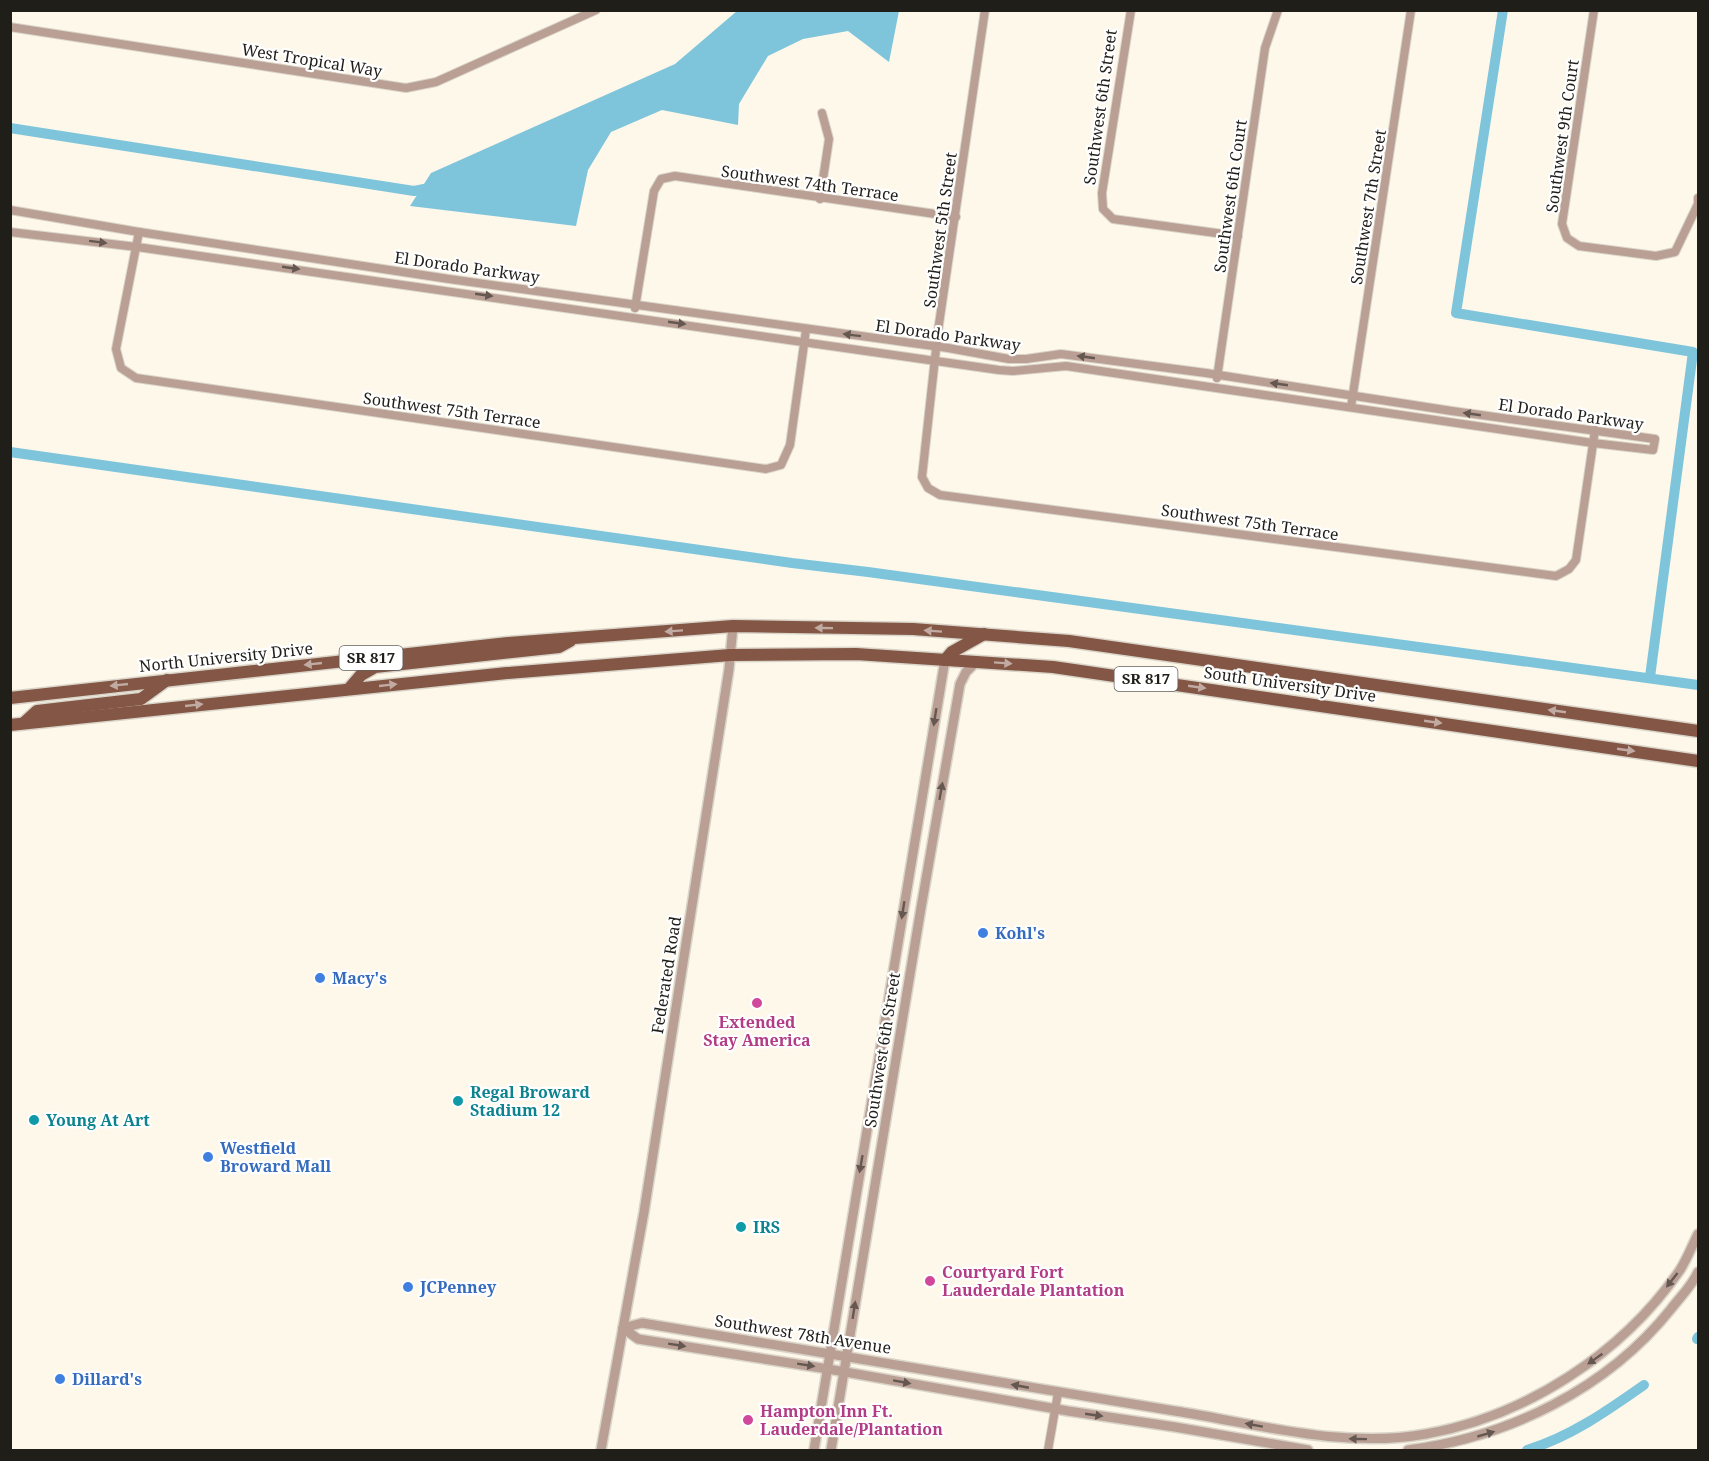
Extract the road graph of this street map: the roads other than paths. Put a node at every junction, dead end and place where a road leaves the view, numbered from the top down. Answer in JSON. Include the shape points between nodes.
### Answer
{"nodes":[{"id":1,"x":596,"y":10,"type":"edge"},
{"id":2,"x":985,"y":10,"type":"edge"},
{"id":3,"x":1131,"y":10,"type":"edge"},
{"id":4,"x":1278,"y":10,"type":"edge"},
{"id":5,"x":1411,"y":10,"type":"edge"},
{"id":6,"x":1594,"y":10,"type":"edge"},
{"id":7,"x":10,"y":27,"type":"edge"},
{"id":8,"x":822,"y":113,"type":"dead end"},
{"id":9,"x":1698,"y":198,"type":"edge"},
{"id":10,"x":820,"y":199,"type":"junction"},
{"id":11,"x":10,"y":210,"type":"edge"},
{"id":12,"x":956,"y":217,"type":"junction"},
{"id":13,"x":10,"y":232,"type":"edge"},
{"id":14,"x":139,"y":232,"type":"junction"},
{"id":15,"x":1238,"y":236,"type":"junction"},
{"id":16,"x":137,"y":247,"type":"junction"},
{"id":17,"x":635,"y":305,"type":"junction"},
{"id":18,"x":634,"y":316,"type":"junction"},
{"id":19,"x":806,"y":330,"type":"junction"},
{"id":20,"x":804,"y":342,"type":"junction"},
{"id":21,"x":937,"y":346,"type":"junction"},
{"id":22,"x":936,"y":361,"type":"junction"},
{"id":23,"x":1217,"y":375,"type":"junction"},
{"id":24,"x":1215,"y":387,"type":"junction"},
{"id":25,"x":1353,"y":395,"type":"junction"},
{"id":26,"x":1351,"y":407,"type":"junction"},
{"id":27,"x":1595,"y":430,"type":"junction"},
{"id":28,"x":1593,"y":443,"type":"junction"},
{"id":29,"x":928,"y":488,"type":"joint"},
{"id":30,"x":733,"y":626,"type":"junction"},
{"id":31,"x":984,"y":634,"type":"junction"},
{"id":32,"x":576,"y":638,"type":"junction"},
{"id":33,"x":730,"y":655,"type":"junction"},
{"id":34,"x":945,"y":660,"type":"junction"},
{"id":35,"x":977,"y":661,"type":"junction"},
{"id":36,"x":168,"y":680,"type":"junction"},
{"id":37,"x":349,"y":689,"type":"junction"},
{"id":38,"x":10,"y":698,"type":"edge"},
{"id":39,"x":24,"y":723,"type":"junction"},
{"id":40,"x":10,"y":724,"type":"edge"},
{"id":41,"x":1698,"y":731,"type":"edge"},
{"id":42,"x":1698,"y":761,"type":"edge"},
{"id":43,"x":1698,"y":1234,"type":"edge"},
{"id":44,"x":1698,"y":1272,"type":"edge"},
{"id":45,"x":622,"y":1328,"type":"junction"},
{"id":46,"x":830,"y":1353,"type":"junction"},
{"id":47,"x":847,"y":1356,"type":"junction"},
{"id":48,"x":828,"y":1369,"type":"junction"},
{"id":49,"x":844,"y":1372,"type":"junction"},
{"id":50,"x":1058,"y":1393,"type":"junction"},
{"id":51,"x":1055,"y":1409,"type":"junction"},
{"id":52,"x":1291,"y":1431,"type":"junction"},
{"id":53,"x":1312,"y":1435,"type":"junction"},
{"id":54,"x":1260,"y":1442,"type":"junction"},
{"id":55,"x":1279,"y":1446,"type":"junction"},
{"id":56,"x":601,"y":1450,"type":"edge"},
{"id":57,"x":814,"y":1450,"type":"edge"},
{"id":58,"x":831,"y":1450,"type":"edge"},
{"id":59,"x":1048,"y":1450,"type":"edge"},
{"id":60,"x":1308,"y":1450,"type":"edge"},
{"id":61,"x":1408,"y":1450,"type":"edge"}],
"edges":[{"from":1,"to":7,"type":"street","name":"West Tropical Way","via":[[436,82],[406,88]]},
{"from":2,"to":12,"type":"street","name":"Southwest 5th Street"},
{"from":3,"to":15,"type":"street","name":"Southwest 6th Street","via":[[1102,193],[1103,209],[1113,219]]},
{"from":4,"to":15,"type":"street","name":"Southwest 6th Court","via":[[1265,48]]},
{"from":5,"to":25,"type":"street","name":"Southwest 7th Street"},
{"from":6,"to":9,"type":"street","name":"Southwest 9th Court","via":[[1562,224],[1567,238],[1579,246],[1656,256],[1675,252]]},
{"from":8,"to":10,"type":"street","via":[[829,139]]},
{"from":10,"to":12,"type":"street","name":"Southwest 74th Terrace"},
{"from":10,"to":17,"type":"street","name":"Southwest 74th Terrace","via":[[675,176],[661,179],[654,191]]},
{"from":11,"to":14,"type":"street","name":"El Dorado Parkway"},
{"from":12,"to":21,"type":"street","name":"Southwest 5th Street"},
{"from":13,"to":16,"type":"street","name":"El Dorado Parkway","one_way":true},
{"from":14,"to":16,"type":"street"},
{"from":14,"to":17,"type":"street","name":"El Dorado Parkway"},
{"from":15,"to":23,"type":"street","name":"Southwest 6th Court"},
{"from":16,"to":18,"type":"street","name":"El Dorado Parkway","one_way":true},
{"from":16,"to":20,"type":"street","name":"Southwest 75th Terrace","via":[[117,349],[121,368],[136,378],[766,469],[781,465],[790,445]]},
{"from":17,"to":18,"type":"street"},
{"from":17,"to":19,"type":"street","name":"El Dorado Parkway"},
{"from":18,"to":20,"type":"street","name":"El Dorado Parkway","one_way":true},
{"from":19,"to":20,"type":"street"},
{"from":21,"to":19,"type":"street","name":"El Dorado Parkway","one_way":true},
{"from":20,"to":22,"type":"street","name":"El Dorado Parkway"},
{"from":21,"to":22,"type":"street","name":"Southwest 5th Street"},
{"from":23,"to":21,"type":"street","name":"El Dorado Parkway","one_way":true,"via":[[1061,354],[1009,359]]},
{"from":22,"to":24,"type":"street","name":"El Dorado Parkway","via":[[1013,372],[1066,366]]},
{"from":22,"to":29,"type":"street","name":"Southwest 5th Street","via":[[922,477]]},
{"from":23,"to":24,"type":"street","name":"Southwest 6th Court"},
{"from":25,"to":23,"type":"street","name":"El Dorado Parkway","one_way":true},
{"from":24,"to":26,"type":"street","name":"El Dorado Parkway"},
{"from":25,"to":26,"type":"street","name":"Southwest 7th Street"},
{"from":27,"to":25,"type":"street","name":"El Dorado Parkway","one_way":true},
{"from":26,"to":28,"type":"street","name":"El Dorado Parkway"},
{"from":27,"to":28,"type":"street"},
{"from":27,"to":28,"type":"street","name":"El Dorado Parkway","via":[[1655,439],[1653,450]]},
{"from":28,"to":29,"type":"street","name":"Southwest 75th Terrace","via":[[1576,560],[1556,576],[940,495]]},
{"from":31,"to":30,"type":"main road","name":"South University Drive","number":"SR 817","one_way":true},
{"from":30,"to":32,"type":"main road","name":"North University Drive","number":"SR 817","one_way":true},
{"from":30,"to":33,"type":"street","name":"Federated Road"},
{"from":31,"to":34,"type":"main road"},
{"from":41,"to":31,"type":"main road","name":"South University Drive","number":"SR 817","one_way":true,"via":[[1069,641]]},
{"from":32,"to":36,"type":"main road","name":"North University Drive","number":"SR 817","one_way":true},
{"from":32,"to":37,"type":"main road","via":[[559,647],[375,667]]},
{"from":33,"to":34,"type":"main road","name":"South University Drive","number":"SR 817","via":[[856,654]]},
{"from":37,"to":33,"type":"main road","number":"SR 817","one_way":true},
{"from":33,"to":45,"type":"street","name":"Federated Road","via":[[644,1212]]},
{"from":34,"to":35,"type":"main road","name":"South University Drive","number":"SR 817"},
{"from":34,"to":46,"type":"street","name":"Southwest 6th Street","one_way":true},
{"from":35,"to":42,"type":"main road","name":"South University Drive","number":"SR 817","one_way":true,"via":[[1134,678]]},
{"from":47,"to":35,"type":"street","name":"Southwest 6th Street","one_way":true,"via":[[960,684]]},
{"from":36,"to":38,"type":"main road","name":"North University Drive","number":"SR 817","one_way":true},
{"from":36,"to":39,"type":"main road","via":[[141,699],[37,711]]},
{"from":39,"to":37,"type":"main road","number":"SR 817","one_way":true},
{"from":39,"to":40,"type":"main road","number":"SR 817"},
{"from":43,"to":53,"type":"street","name":"Southwest 78th Avenue","one_way":true,"via":[[1681,1268],[1640,1321],[1560,1383],[1510,1408],[1423,1435],[1359,1439]]},
{"from":61,"to":44,"type":"street","one_way":true,"via":[[1495,1431],[1568,1397],[1612,1367],[1657,1326]]},
{"from":45,"to":46,"type":"street","name":"Southwest 78th Avenue","via":[[642,1323]]},
{"from":45,"to":48,"type":"street","name":"Southwest 78th Avenue","one_way":true,"via":[[638,1339]]},
{"from":45,"to":56,"type":"street","name":"Federated Road"},
{"from":46,"to":47,"type":"street","name":"Southwest 78th Avenue"},
{"from":46,"to":48,"type":"street","name":"Southwest 6th Street"},
{"from":47,"to":49,"type":"street","name":"Southwest 6th Street"},
{"from":50,"to":47,"type":"street","name":"Southwest 78th Avenue","one_way":true},
{"from":48,"to":49,"type":"street","name":"Southwest 78th Avenue"},
{"from":48,"to":57,"type":"street","name":"Southwest 6th Street"},
{"from":49,"to":51,"type":"street","name":"Southwest 78th Avenue","one_way":true},
{"from":49,"to":58,"type":"street","name":"Southwest 6th Street"},
{"from":50,"to":51,"type":"street"},
{"from":52,"to":50,"type":"street","name":"Southwest 78th Avenue","one_way":true},
{"from":51,"to":54,"type":"street","name":"Southwest 78th Avenue","one_way":true},
{"from":51,"to":59,"type":"street"},
{"from":52,"to":53,"type":"street","name":"Southwest 78th Avenue"},
{"from":52,"to":54,"type":"street"},
{"from":53,"to":55,"type":"street"},
{"from":54,"to":55,"type":"street","name":"Southwest 78th Avenue"},
{"from":55,"to":60,"type":"street","name":"Southwest 78th Avenue"}]}
